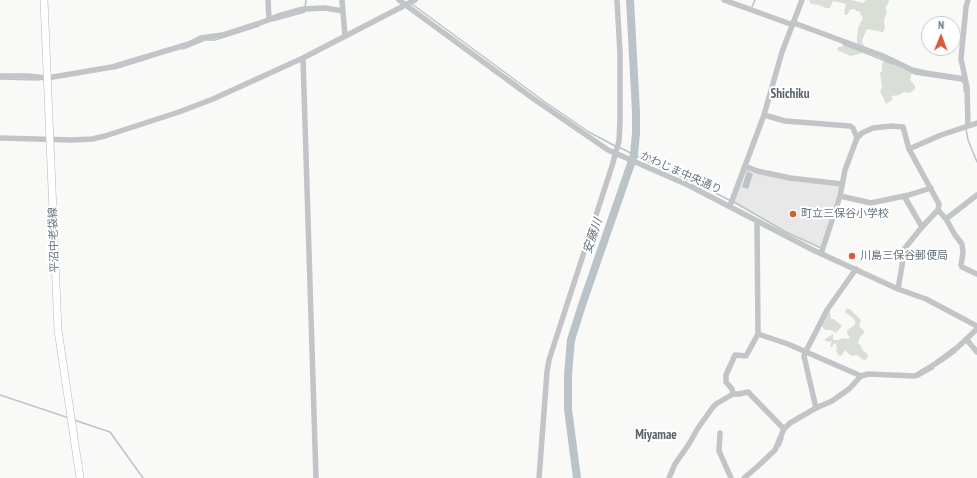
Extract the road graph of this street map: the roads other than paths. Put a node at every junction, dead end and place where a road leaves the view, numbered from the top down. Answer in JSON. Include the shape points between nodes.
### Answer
{"nodes":[{"id":1,"x":44,"y":0,"type":"edge"},
{"id":2,"x":268,"y":0,"type":"edge"},
{"id":3,"x":342,"y":0,"type":"edge"},
{"id":4,"x":400,"y":0,"type":"edge"},
{"id":5,"x":415,"y":0,"type":"edge"},
{"id":6,"x":617,"y":0,"type":"edge"},
{"id":7,"x":724,"y":0,"type":"edge"},
{"id":8,"x":802,"y":0,"type":"edge"},
{"id":9,"x":968,"y":0,"type":"edge"},
{"id":10,"x":406,"y":5,"type":"junction"},
{"id":11,"x":343,"y":11,"type":"junction"},
{"id":12,"x":269,"y":19,"type":"junction"},
{"id":13,"x":793,"y":24,"type":"junction"},
{"id":14,"x":345,"y":36,"type":"junction"},
{"id":15,"x":303,"y":58,"type":"junction"},
{"id":16,"x":0,"y":76,"type":"edge"},
{"id":17,"x":47,"y":78,"type":"junction"},
{"id":18,"x":965,"y":79,"type":"junction"},
{"id":19,"x":764,"y":115,"type":"junction"},
{"id":20,"x":977,"y":123,"type":"edge"},
{"id":21,"x":968,"y":126,"type":"junction"},
{"id":22,"x":0,"y":138,"type":"edge"},
{"id":23,"x":857,"y":138,"type":"junction"},
{"id":24,"x":49,"y":139,"type":"junction"},
{"id":25,"x":909,"y":149,"type":"junction"},
{"id":26,"x":616,"y":154,"type":"junction"},
{"id":27,"x":744,"y":166,"type":"junction"},
{"id":28,"x":842,"y":184,"type":"junction"},
{"id":29,"x":931,"y":188,"type":"junction"},
{"id":30,"x":977,"y":195,"type":"edge"},
{"id":31,"x":840,"y":196,"type":"junction"},
{"id":32,"x":904,"y":196,"type":"junction"},
{"id":33,"x":730,"y":206,"type":"junction"},
{"id":34,"x":938,"y":210,"type":"junction"},
{"id":35,"x":946,"y":219,"type":"junction"},
{"id":36,"x":758,"y":221,"type":"junction"},
{"id":37,"x":922,"y":227,"type":"junction"},
{"id":38,"x":821,"y":254,"type":"junction"},
{"id":39,"x":856,"y":269,"type":"junction"},
{"id":40,"x":977,"y":274,"type":"edge"},
{"id":41,"x":898,"y":289,"type":"junction"},
{"id":42,"x":977,"y":327,"type":"edge"},
{"id":43,"x":758,"y":334,"type":"junction"},
{"id":44,"x":967,"y":340,"type":"junction"},
{"id":45,"x":806,"y":351,"type":"junction"},
{"id":46,"x":977,"y":352,"type":"edge"},
{"id":47,"x":861,"y":376,"type":"junction"},
{"id":48,"x":733,"y":394,"type":"junction"},
{"id":49,"x":816,"y":408,"type":"junction"},
{"id":50,"x":784,"y":429,"type":"junction"},
{"id":51,"x":720,"y":434,"type":"dead end"},
{"id":52,"x":80,"y":478,"type":"edge"},
{"id":53,"x":316,"y":478,"type":"edge"},
{"id":54,"x":539,"y":478,"type":"edge"},
{"id":55,"x":669,"y":478,"type":"edge"},
{"id":56,"x":731,"y":478,"type":"edge"},
{"id":57,"x":744,"y":478,"type":"edge"}],
"edges":[{"from":1,"to":17,"type":"main road","name":"平沼中老袋線"},
{"from":2,"to":12,"type":"street"},
{"from":3,"to":11,"type":"street"},
{"from":4,"to":10,"type":"street","name":"かわじま中央通り"},
{"from":5,"to":10,"type":"street"},
{"from":6,"to":26,"type":"street","via":[[620,121]]},
{"from":7,"to":13,"type":"street"},
{"from":8,"to":13,"type":"street"},
{"from":9,"to":18,"type":"street","via":[[961,59]]},
{"from":10,"to":14,"type":"street"},
{"from":10,"to":26,"type":"street","name":"かわじま中央通り","via":[[555,114]]},
{"from":11,"to":12,"type":"street","via":[[311,8]]},
{"from":11,"to":14,"type":"street"},
{"from":12,"to":17,"type":"street","via":[[125,64]]},
{"from":13,"to":18,"type":"street","via":[[883,56],[912,70]]},
{"from":13,"to":19,"type":"street"},
{"from":14,"to":15,"type":"street"},
{"from":15,"to":24,"type":"street","via":[[206,102],[105,136],[78,140]]},
{"from":15,"to":53,"type":"street"},
{"from":16,"to":17,"type":"street"},
{"from":17,"to":24,"type":"main road","name":"平沼中老袋線"},
{"from":18,"to":21,"type":"street"},
{"from":19,"to":23,"type":"street","via":[[785,121],[850,126]]},
{"from":19,"to":27,"type":"street"},
{"from":20,"to":21,"type":"street"},
{"from":21,"to":25,"type":"street"},
{"from":22,"to":24,"type":"street"},
{"from":23,"to":25,"type":"street","via":[[873,128],[899,126],[903,127]]},
{"from":23,"to":28,"type":"street","via":[[849,155]]},
{"from":24,"to":52,"type":"main road","name":"平沼中老袋線","via":[[58,330]]},
{"from":25,"to":29,"type":"street"},
{"from":26,"to":33,"type":"street","name":"かわじま中央通り"},
{"from":26,"to":54,"type":"street","via":[[549,360]]},
{"from":27,"to":28,"type":"street","via":[[790,178]]},
{"from":27,"to":33,"type":"street"},
{"from":28,"to":31,"type":"street"},
{"from":29,"to":32,"type":"street"},
{"from":29,"to":34,"type":"street","via":[[939,204]]},
{"from":30,"to":35,"type":"street"},
{"from":31,"to":32,"type":"street","via":[[871,202]]},
{"from":31,"to":38,"type":"street"},
{"from":32,"to":37,"type":"street"},
{"from":33,"to":36,"type":"street","name":"かわじま中央通り"},
{"from":34,"to":35,"type":"street"},
{"from":34,"to":37,"type":"street"},
{"from":35,"to":40,"type":"street","via":[[964,247],[962,267]]},
{"from":36,"to":38,"type":"street","name":"かわじま中央通り"},
{"from":36,"to":43,"type":"street"},
{"from":37,"to":41,"type":"street","via":[[905,248]]},
{"from":38,"to":39,"type":"street","name":"かわじま中央通り"},
{"from":39,"to":41,"type":"street","name":"かわじま中央通り"},
{"from":39,"to":45,"type":"street","via":[[827,310]]},
{"from":41,"to":42,"type":"street","name":"かわじま中央通り","via":[[926,299]]},
{"from":42,"to":44,"type":"street"},
{"from":43,"to":45,"type":"street"},
{"from":43,"to":48,"type":"street","via":[[746,356],[735,355],[726,375],[726,382]]},
{"from":44,"to":46,"type":"street"},
{"from":44,"to":47,"type":"street","via":[[946,357],[915,376]]},
{"from":45,"to":47,"type":"street"},
{"from":45,"to":49,"type":"street","via":[[804,356]]},
{"from":47,"to":49,"type":"street","via":[[849,389]]},
{"from":48,"to":50,"type":"street","via":[[748,392]]},
{"from":48,"to":55,"type":"street","via":[[716,404],[675,464]]},
{"from":49,"to":50,"type":"street"},
{"from":50,"to":57,"type":"street","via":[[775,450]]},
{"from":51,"to":56,"type":"street","via":[[718,451]]}]}
